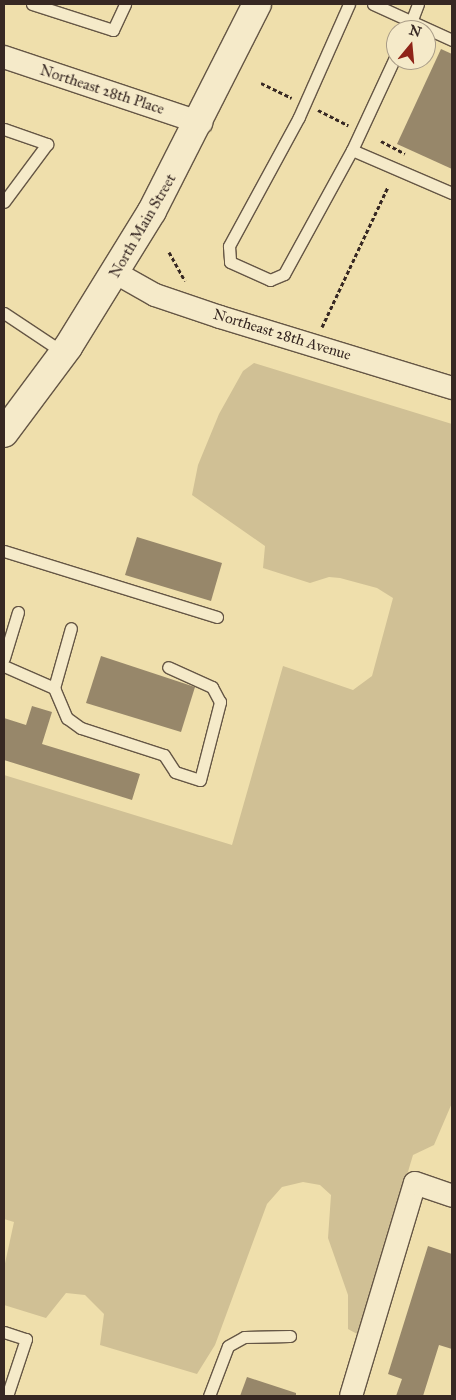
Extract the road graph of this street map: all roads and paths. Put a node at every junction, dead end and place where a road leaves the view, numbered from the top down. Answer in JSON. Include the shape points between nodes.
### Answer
{"nodes":[{"id":1,"x":32,"y":4,"type":"edge"},
{"id":2,"x":125,"y":4,"type":"edge"},
{"id":3,"x":257,"y":4,"type":"edge"},
{"id":4,"x":350,"y":4,"type":"edge"},
{"id":5,"x":373,"y":4,"type":"edge"},
{"id":6,"x":418,"y":4,"type":"edge"},
{"id":7,"x":400,"y":20,"type":"edge"},
{"id":8,"x":412,"y":20,"type":"edge"},
{"id":9,"x":436,"y":35,"type":"edge"},
{"id":10,"x":452,"y":40,"type":"edge"},
{"id":11,"x":4,"y":57,"type":"edge"},
{"id":12,"x":389,"y":70,"type":"edge"},
{"id":13,"x":261,"y":83,"type":"dead end"},
{"id":14,"x":295,"y":99,"type":"dead end"},
{"id":15,"x":315,"y":109,"type":"dead end"},
{"id":16,"x":201,"y":123,"type":"junction"},
{"id":17,"x":353,"y":128,"type":"dead end"},
{"id":18,"x":4,"y":129,"type":"edge"},
{"id":19,"x":381,"y":141,"type":"dead end"},
{"id":20,"x":352,"y":150,"type":"junction"},
{"id":21,"x":405,"y":154,"type":"dead end"},
{"id":22,"x":452,"y":193,"type":"edge"},
{"id":23,"x":4,"y":202,"type":"edge"},
{"id":24,"x":116,"y":273,"type":"junction"},
{"id":25,"x":4,"y":313,"type":"edge"},
{"id":26,"x":64,"y":353,"type":"junction"},
{"id":27,"x":452,"y":388,"type":"edge"},
{"id":28,"x":4,"y":433,"type":"edge"},
{"id":29,"x":4,"y":550,"type":"edge"},
{"id":30,"x":18,"y":612,"type":"dead end"},
{"id":31,"x":217,"y":618,"type":"dead end"},
{"id":32,"x":71,"y":628,"type":"dead end"},
{"id":33,"x":4,"y":658,"type":"edge"},
{"id":34,"x":4,"y":666,"type":"edge"},
{"id":35,"x":168,"y":667,"type":"dead end"},
{"id":36,"x":54,"y":688,"type":"junction"},
{"id":37,"x":452,"y":1196,"type":"edge"},
{"id":38,"x":4,"y":1332,"type":"edge"},
{"id":39,"x":290,"y":1336,"type":"dead end"},
{"id":40,"x":7,"y":1396,"type":"edge"},
{"id":41,"x":209,"y":1396,"type":"edge"},
{"id":42,"x":351,"y":1396,"type":"edge"}],
"edges":[{"from":1,"to":2,"type":"lane","via":[[113,30]]},
{"from":3,"to":16,"type":"main road","name":"North Main Street"},
{"from":4,"to":20,"type":"lane","via":[[299,117],[229,246],[230,262],[270,280],[284,274]]},
{"from":5,"to":7,"type":"lane"},
{"from":6,"to":8,"type":"lane"},
{"from":9,"to":10,"type":"lane"},
{"from":11,"to":16,"type":"street","name":"Northeast 28th Place"},
{"from":12,"to":20,"type":"lane"},
{"from":13,"to":14,"type":"path"},
{"from":15,"to":17,"type":"path"},
{"from":16,"to":24,"type":"main road","name":"North Main Street"},
{"from":18,"to":23,"type":"lane","via":[[47,144]]},
{"from":19,"to":21,"type":"path"},
{"from":20,"to":22,"type":"lane"},
{"from":24,"to":26,"type":"main road","name":"North Main Street"},
{"from":24,"to":27,"type":"street","name":"Northeast 28th Avenue","via":[[155,295]]},
{"from":25,"to":26,"type":"lane"},
{"from":26,"to":28,"type":"main road","name":"North Main Street"},
{"from":29,"to":31,"type":"lane"},
{"from":30,"to":33,"type":"lane"},
{"from":32,"to":36,"type":"lane"},
{"from":34,"to":36,"type":"lane"},
{"from":35,"to":36,"type":"lane","via":[[212,687],[220,702],[200,780],[175,772],[164,755],[81,728],[68,718]]},
{"from":37,"to":42,"type":"street","via":[[415,1183]]},
{"from":38,"to":40,"type":"lane","via":[[26,1339]]},
{"from":39,"to":41,"type":"lane","via":[[244,1337],[228,1346]]}]}
